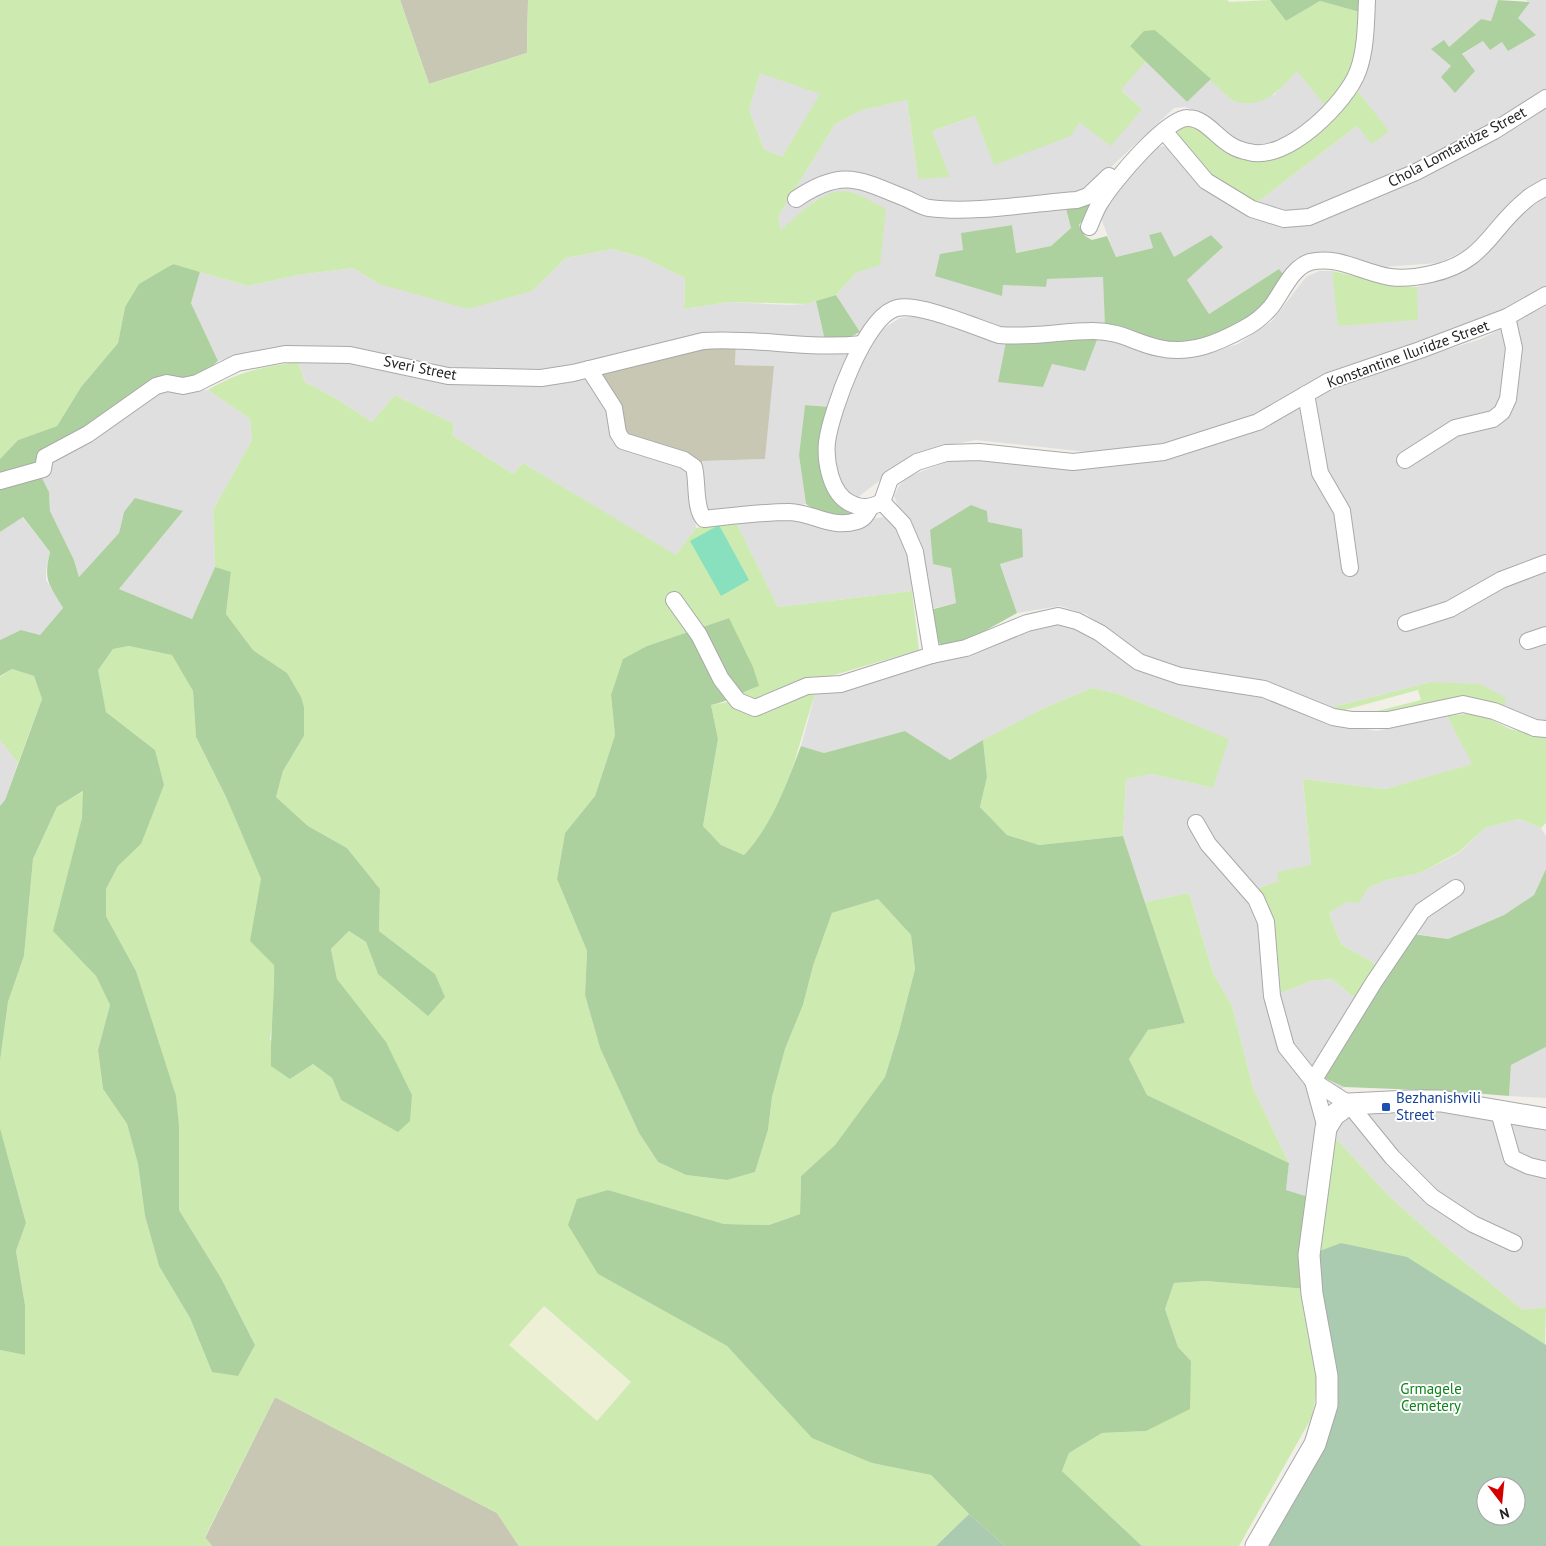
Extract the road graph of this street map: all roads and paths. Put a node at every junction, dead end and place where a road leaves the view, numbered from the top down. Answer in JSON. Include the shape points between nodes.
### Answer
{"nodes":[{"id":1,"x":1367,"y":0,"type":"edge"},
{"id":2,"x":1546,"y":98,"type":"edge"},
{"id":3,"x":1164,"y":131,"type":"junction"},
{"id":4,"x":1128,"y":165,"type":"junction"},
{"id":5,"x":1546,"y":187,"type":"edge"},
{"id":6,"x":796,"y":199,"type":"dead end"},
{"id":7,"x":1089,"y":228,"type":"dead end"},
{"id":8,"x":1546,"y":295,"type":"edge"},
{"id":9,"x":1507,"y":317,"type":"junction"},
{"id":10,"x":862,"y":344,"type":"junction"},
{"id":11,"x":589,"y":369,"type":"junction"},
{"id":12,"x":1306,"y":394,"type":"junction"},
{"id":13,"x":1405,"y":460,"type":"dead end"},
{"id":14,"x":0,"y":481,"type":"edge"},
{"id":15,"x":876,"y":505,"type":"junction"},
{"id":16,"x":1546,"y":562,"type":"edge"},
{"id":17,"x":1350,"y":568,"type":"dead end"},
{"id":18,"x":674,"y":600,"type":"dead end"},
{"id":19,"x":1406,"y":623,"type":"dead end"},
{"id":20,"x":1546,"y":635,"type":"edge"},
{"id":21,"x":1528,"y":641,"type":"dead end"},
{"id":22,"x":932,"y":654,"type":"junction"},
{"id":23,"x":1546,"y":729,"type":"edge"},
{"id":24,"x":1196,"y":823,"type":"dead end"},
{"id":25,"x":1456,"y":888,"type":"dead end"},
{"id":26,"x":1313,"y":1081,"type":"junction"},
{"id":27,"x":1349,"y":1104,"type":"junction"},
{"id":28,"x":1500,"y":1112,"type":"junction"},
{"id":29,"x":1546,"y":1119,"type":"edge"},
{"id":30,"x":1326,"y":1128,"type":"junction"},
{"id":31,"x":1546,"y":1170,"type":"edge"},
{"id":32,"x":1514,"y":1243,"type":"dead end"},
{"id":33,"x":1256,"y":1546,"type":"edge"}],
"edges":[{"from":1,"to":3,"type":"street","via":[[1362,56],[1352,87],[1338,104],[1284,148],[1251,153],[1231,146],[1200,121],[1187,118],[1174,122]]},
{"from":2,"to":3,"type":"street","name":"Chola Lomtatidze Street","via":[[1494,131],[1416,172],[1310,217],[1284,219],[1252,209],[1206,181]]},
{"from":3,"to":4,"type":"street"},
{"from":4,"to":6,"type":"street","via":[[1120,168],[1088,196],[1077,200],[960,209],[927,208],[860,180],[838,178],[813,187]]},
{"from":4,"to":7,"type":"street","via":[[1101,201]]},
{"from":5,"to":10,"type":"street","via":[[1526,199],[1481,250],[1464,263],[1445,271],[1417,277],[1390,277],[1332,260],[1308,262],[1296,271],[1269,309],[1247,328],[1212,345],[1186,350],[1158,348],[1127,336],[1094,331],[1014,337],[910,306],[894,308],[879,320]]},
{"from":8,"to":9,"type":"street","name":"Konstantine Iluridze Street"},
{"from":9,"to":12,"type":"street","name":"Konstantine Iluridze Street","via":[[1329,381]]},
{"from":9,"to":13,"type":"street","via":[[1514,348],[1508,399],[1502,412],[1493,419],[1455,428]]},
{"from":10,"to":11,"type":"street","name":"Sveri Street","via":[[703,341]]},
{"from":10,"to":15,"type":"street","via":[[833,417],[827,443],[828,460],[830,474],[842,499],[857,506]]},
{"from":11,"to":14,"type":"street","name":"Sveri Street","via":[[541,378],[448,376],[350,354],[285,354],[237,363],[197,383],[156,386],[88,434],[45,457],[43,469]]},
{"from":11,"to":15,"type":"street","via":[[614,408],[618,433],[623,441],[684,460],[694,467],[699,514],[704,518],[788,512],[803,513],[819,521],[836,524],[858,521]]},
{"from":12,"to":15,"type":"street","name":"Konstantine Iluridze Street","via":[[1258,422],[1164,452],[1073,462],[979,452],[946,453],[917,462],[890,479]]},
{"from":12,"to":17,"type":"street","via":[[1320,473],[1342,512]]},
{"from":15,"to":22,"type":"street","via":[[902,524],[915,552]]},
{"from":16,"to":19,"type":"street","via":[[1501,580],[1450,609]]},
{"from":18,"to":22,"type":"street","via":[[699,635],[721,679],[738,702],[755,708],[807,686],[841,684]]},
{"from":20,"to":21,"type":"street"},
{"from":22,"to":23,"type":"street","via":[[966,648],[1027,623],[1058,616],[1100,633],[1139,662],[1180,676],[1264,689],[1333,717],[1388,720],[1463,704]]},
{"from":24,"to":26,"type":"street","via":[[1208,844],[1256,899],[1266,922],[1272,996],[1286,1047]]},
{"from":25,"to":26,"type":"street","via":[[1422,911]]},
{"from":26,"to":27,"type":"street"},
{"from":26,"to":30,"type":"street"},
{"from":27,"to":28,"type":"street","via":[[1441,1101]]},
{"from":27,"to":30,"type":"street","via":[[1334,1115]]},
{"from":27,"to":32,"type":"street","via":[[1392,1157],[1432,1197],[1473,1224]]},
{"from":28,"to":29,"type":"street"},
{"from":28,"to":31,"type":"street","via":[[1512,1158]]},
{"from":30,"to":33,"type":"street","via":[[1309,1256],[1312,1294],[1327,1376],[1327,1405],[1315,1444]]}]}
